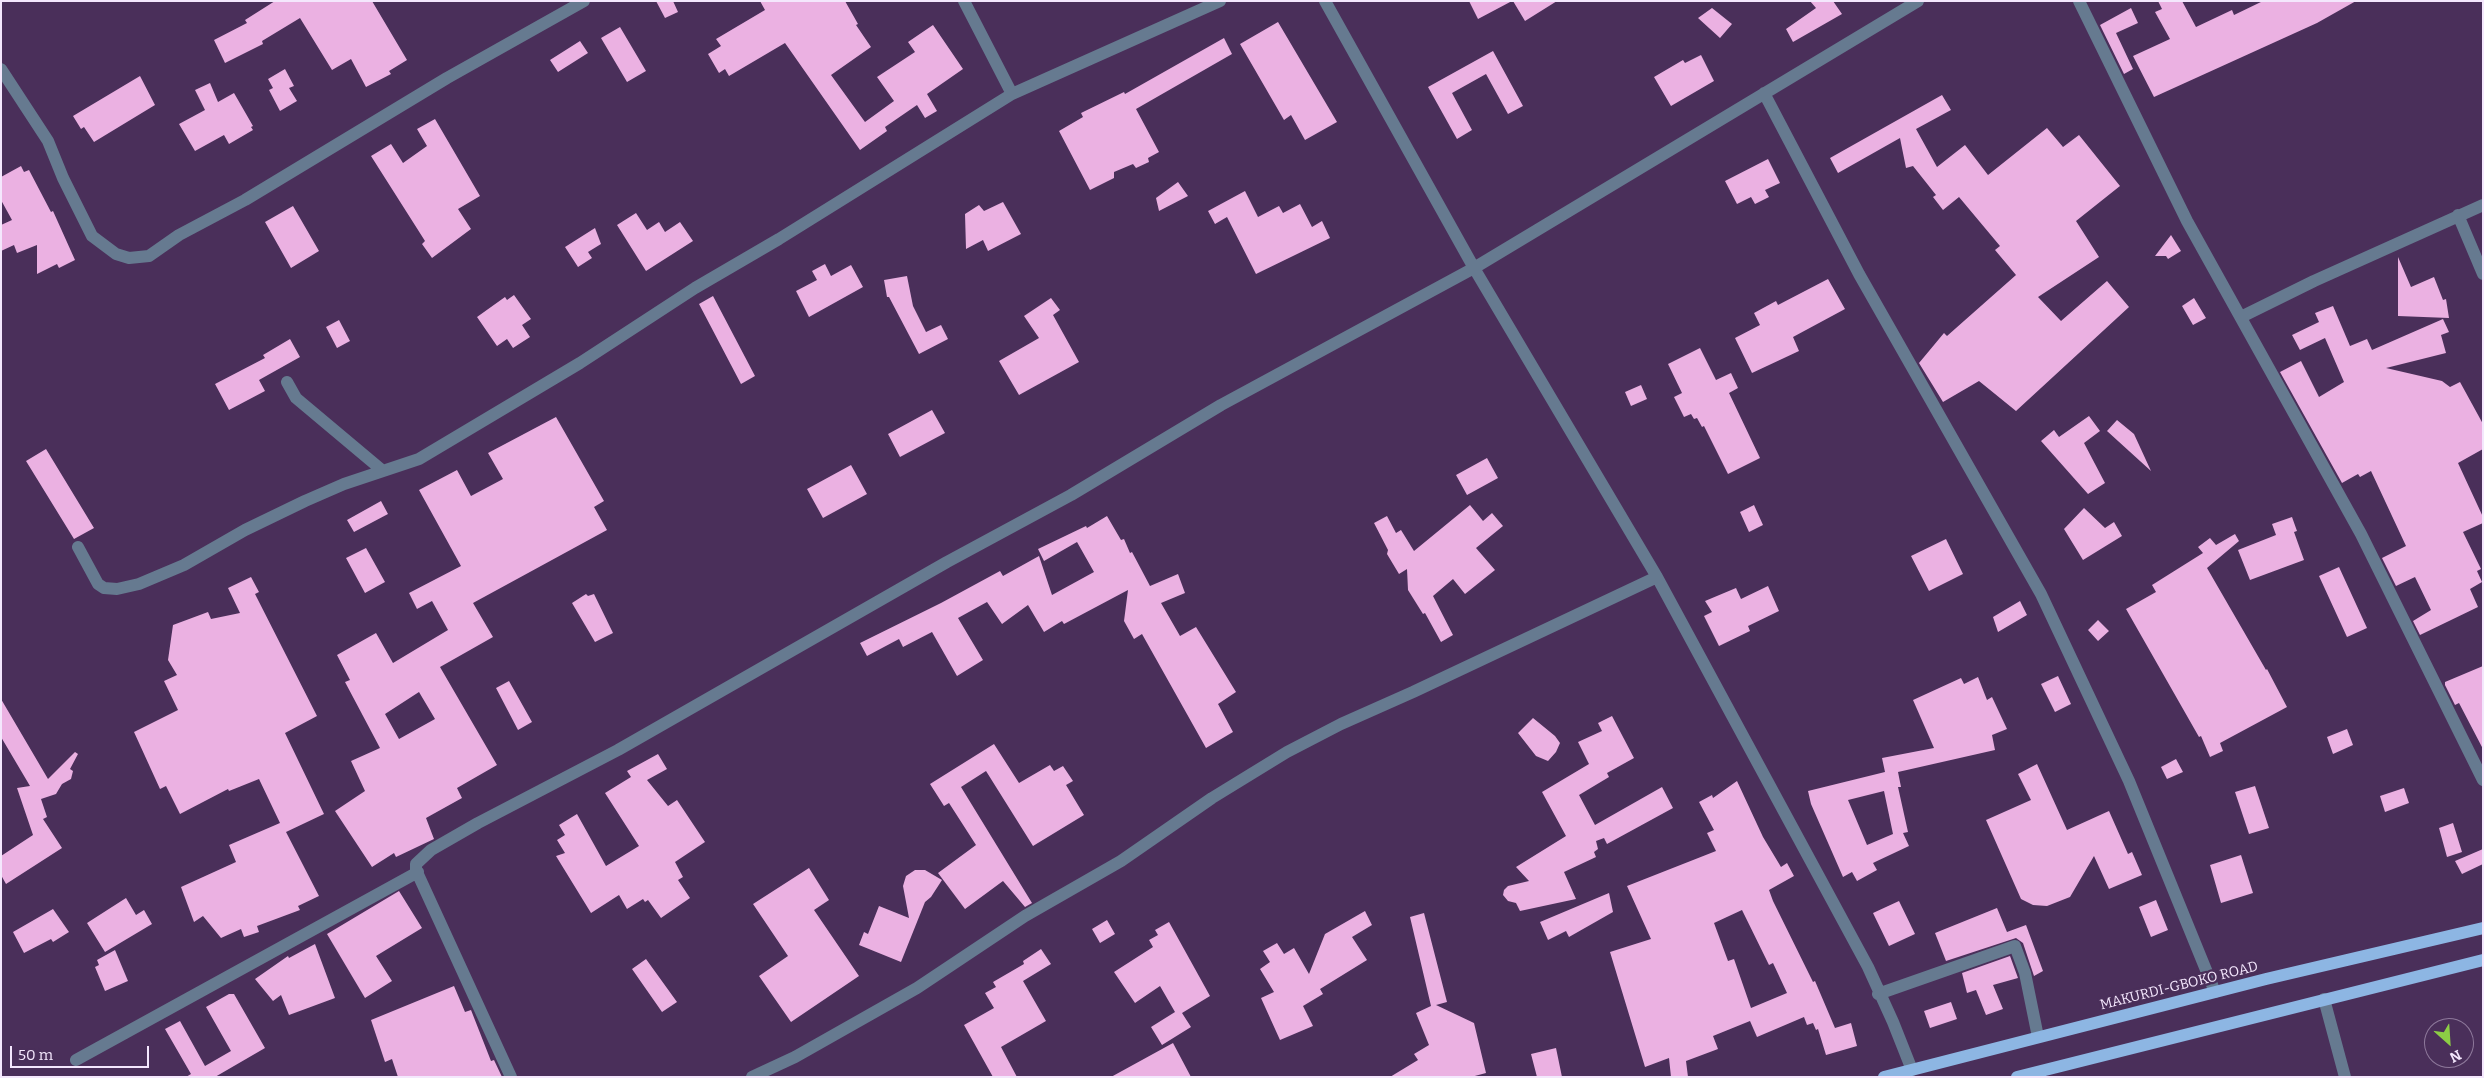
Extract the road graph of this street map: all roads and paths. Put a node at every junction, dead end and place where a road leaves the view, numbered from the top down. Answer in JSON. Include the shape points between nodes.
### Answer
{"nodes":[{"id":1,"x":584,"y":1,"type":"edge"},
{"id":2,"x":964,"y":1,"type":"edge"},
{"id":3,"x":1220,"y":1,"type":"edge"},
{"id":4,"x":1325,"y":1,"type":"edge"},
{"id":5,"x":1918,"y":1,"type":"edge"},
{"id":6,"x":2079,"y":1,"type":"edge"},
{"id":7,"x":1,"y":69,"type":"edge"},
{"id":8,"x":1764,"y":93,"type":"junction"},
{"id":9,"x":1012,"y":94,"type":"junction"},
{"id":10,"x":2483,"y":205,"type":"edge"},
{"id":11,"x":2458,"y":215,"type":"junction"},
{"id":12,"x":1474,"y":268,"type":"junction"},
{"id":13,"x":2483,"y":274,"type":"edge"},
{"id":14,"x":2241,"y":317,"type":"junction"},
{"id":15,"x":287,"y":382,"type":"dead end"},
{"id":16,"x":383,"y":471,"type":"junction"},
{"id":17,"x":78,"y":547,"type":"dead end"},
{"id":18,"x":1657,"y":577,"type":"junction"},
{"id":19,"x":2483,"y":780,"type":"edge"},
{"id":20,"x":418,"y":872,"type":"junction"},
{"id":21,"x":2483,"y":928,"type":"edge"},
{"id":22,"x":2483,"y":960,"type":"edge"},
{"id":23,"x":2215,"y":992,"type":"junction"},
{"id":24,"x":1878,"y":994,"type":"junction"},
{"id":25,"x":2324,"y":999,"type":"junction"},
{"id":26,"x":2038,"y":1038,"type":"junction"},
{"id":27,"x":76,"y":1060,"type":"dead end"},
{"id":28,"x":1912,"y":1070,"type":"junction"},
{"id":29,"x":511,"y":1077,"type":"edge"},
{"id":30,"x":752,"y":1077,"type":"edge"},
{"id":31,"x":1884,"y":1077,"type":"edge"},
{"id":32,"x":2016,"y":1077,"type":"edge"},
{"id":33,"x":2345,"y":1077,"type":"edge"}],
"edges":[{"from":1,"to":7,"type":"street","via":[[446,78],[245,200],[179,235],[149,256],[129,258],[116,254],[92,236],[62,178],[48,141]]},
{"from":2,"to":9,"type":"street"},
{"from":3,"to":9,"type":"street"},
{"from":4,"to":12,"type":"street"},
{"from":5,"to":8,"type":"street"},
{"from":6,"to":14,"type":"street","via":[[2187,221]]},
{"from":8,"to":12,"type":"street"},
{"from":8,"to":23,"type":"street","via":[[1859,274],[2041,594],[2129,781]]},
{"from":9,"to":16,"type":"street","via":[[458,437],[419,459]]},
{"from":10,"to":11,"type":"street"},
{"from":11,"to":13,"type":"street"},
{"from":11,"to":14,"type":"street"},
{"from":12,"to":18,"type":"street"},
{"from":12,"to":20,"type":"street","via":[[1221,405],[1071,495],[618,750],[478,823],[431,850],[416,864]]},
{"from":14,"to":19,"type":"street","via":[[2361,534]]},
{"from":15,"to":16,"type":"street","via":[[296,398]]},
{"from":16,"to":17,"type":"street","via":[[245,530],[184,565],[124,587],[114,589],[98,584]]},
{"from":18,"to":24,"type":"street","via":[[1868,967]]},
{"from":18,"to":30,"type":"street","via":[[1287,752],[1212,798],[1121,861],[1025,916],[917,988],[795,1057]]},
{"from":20,"to":27,"type":"street"},
{"from":20,"to":29,"type":"street"},
{"from":21,"to":23,"type":"main road","name":"MAKURDI-GBOKO ROAD"},
{"from":22,"to":25,"type":"main road"},
{"from":23,"to":26,"type":"main road","name":"MAKURDI-GBOKO ROAD"},
{"from":24,"to":26,"type":"street","via":[[2015,946],[2025,973]]},
{"from":24,"to":28,"type":"street","via":[[1894,1022]]},
{"from":25,"to":32,"type":"main road"},
{"from":25,"to":33,"type":"street"},
{"from":26,"to":28,"type":"main road","name":"MAKURDI-GBOKO ROAD"},
{"from":28,"to":31,"type":"main road","name":"MAKURDI-GBOKO ROAD"}]}
